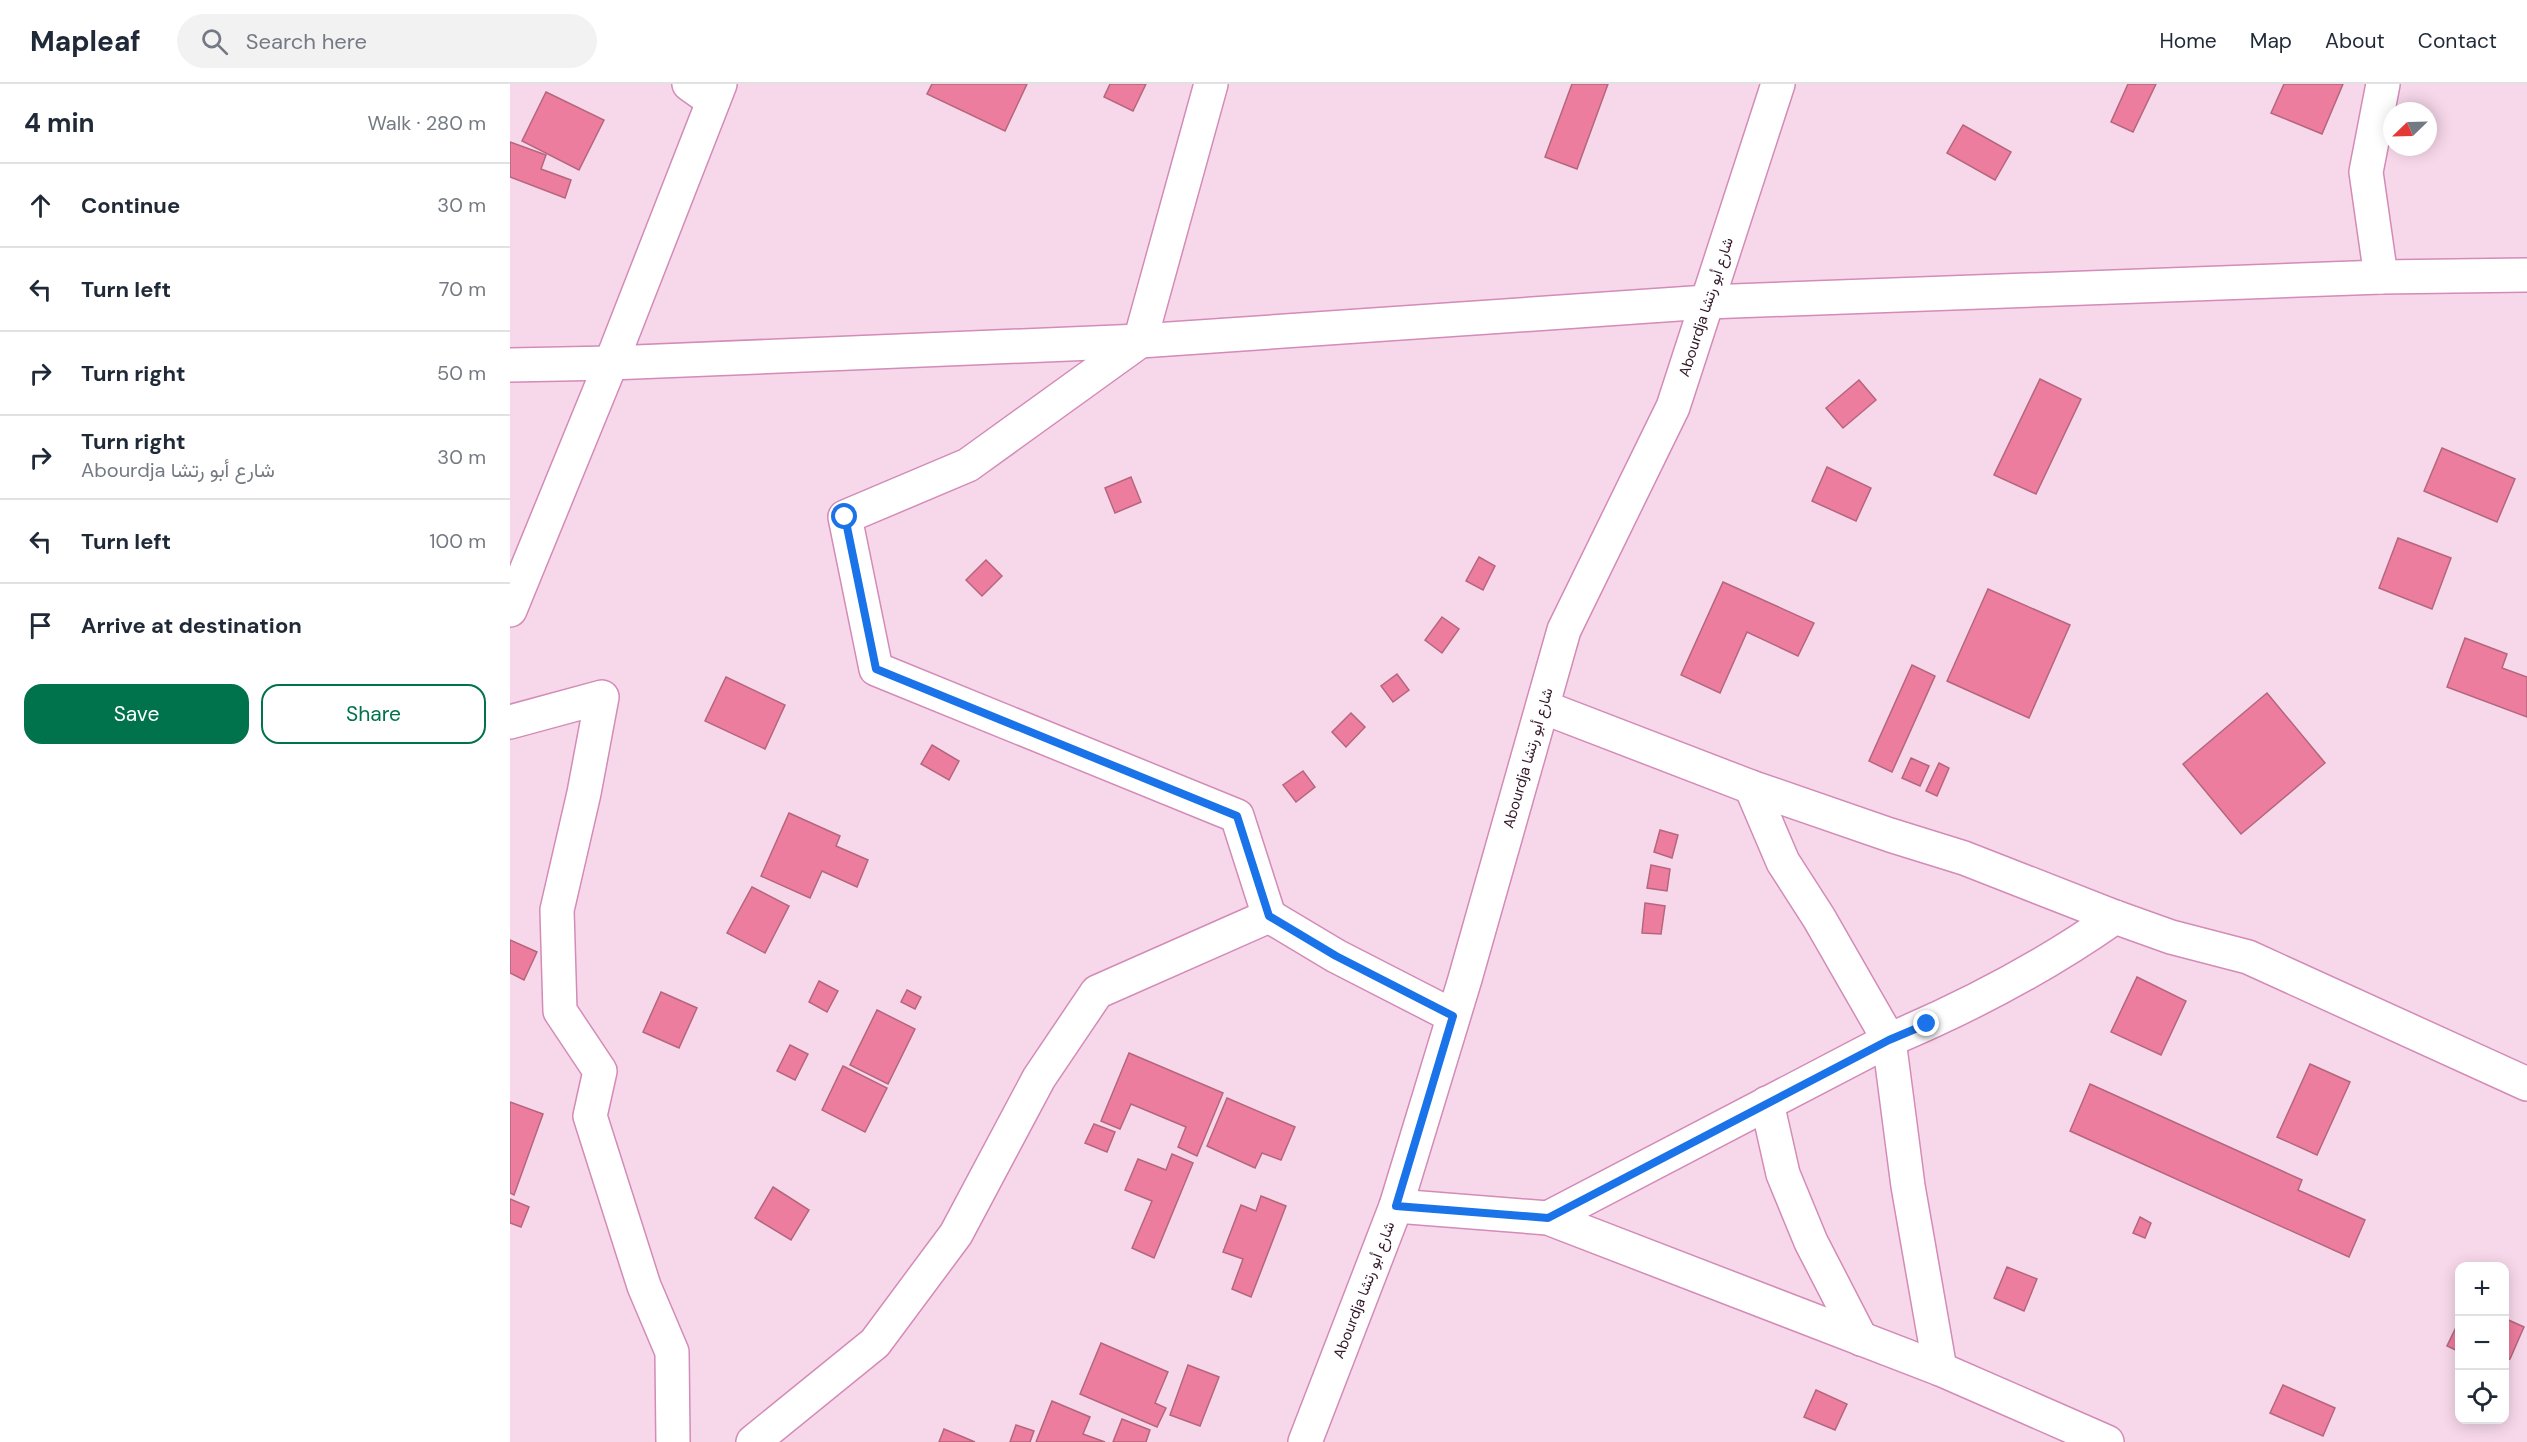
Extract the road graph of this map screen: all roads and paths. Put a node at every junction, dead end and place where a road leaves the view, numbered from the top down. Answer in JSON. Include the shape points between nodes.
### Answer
{"nodes":[{"id":1,"x":1211,"y":84,"type":"edge"},
{"id":2,"x":1778,"y":84,"type":"edge"},
{"id":3,"x":2383,"y":84,"type":"edge"},
{"id":4,"x":707,"y":90,"type":"edge"},
{"id":5,"x":2527,"y":275,"type":"edge"},
{"id":6,"x":2381,"y":277,"type":"junction"},
{"id":7,"x":1707,"y":303,"type":"junction"},
{"id":8,"x":1140,"y":341,"type":"junction"},
{"id":9,"x":611,"y":363,"type":"junction"},
{"id":10,"x":510,"y":365,"type":"edge"},
{"id":11,"x":510,"y":610,"type":"edge"},
{"id":12,"x":1543,"y":707,"type":"junction"},
{"id":13,"x":510,"y":722,"type":"edge"},
{"id":14,"x":1751,"y":787,"type":"junction"},
{"id":15,"x":1269,"y":916,"type":"junction"},
{"id":16,"x":2115,"y":917,"type":"junction"},
{"id":17,"x":1453,"y":1016,"type":"junction"},
{"id":18,"x":1889,"y":1040,"type":"junction"},
{"id":19,"x":2527,"y":1084,"type":"edge"},
{"id":20,"x":1767,"y":1104,"type":"junction"},
{"id":21,"x":1396,"y":1206,"type":"junction"},
{"id":22,"x":1548,"y":1218,"type":"junction"},
{"id":23,"x":1861,"y":1339,"type":"junction"},
{"id":24,"x":1940,"y":1370,"type":"junction"},
{"id":25,"x":672,"y":1442,"type":"edge"},
{"id":26,"x":753,"y":1442,"type":"edge"},
{"id":27,"x":1305,"y":1442,"type":"edge"},
{"id":28,"x":2107,"y":1442,"type":"edge"}],
"edges":[{"from":1,"to":8,"type":"street"},
{"from":2,"to":7,"type":"street","name":"Abourdja شارع أبو رتشا"},
{"from":3,"to":6,"type":"street","via":[[2366,172]]},
{"from":4,"to":9,"type":"street"},
{"from":5,"to":6,"type":"street"},
{"from":6,"to":7,"type":"street"},
{"from":7,"to":8,"type":"street"},
{"from":7,"to":12,"type":"street","name":"Abourdja شارع أبو رتشا","via":[[1673,407],[1564,630]]},
{"from":8,"to":9,"type":"street"},
{"from":8,"to":15,"type":"street","via":[[968,465],[845,517],[876,669],[1237,816]]},
{"from":9,"to":10,"type":"street"},
{"from":9,"to":11,"type":"street"},
{"from":12,"to":14,"type":"street"},
{"from":12,"to":17,"type":"street","name":"Abourdja شارع أبو رتشا"},
{"from":13,"to":25,"type":"street","via":[[602,697],[557,910],[560,1011],[600,1071],[590,1116],[644,1286],[672,1352]]},
{"from":14,"to":16,"type":"street","via":[[1964,858]]},
{"from":14,"to":18,"type":"street","via":[[1783,862]]},
{"from":15,"to":17,"type":"street","via":[[1336,956]]},
{"from":15,"to":26,"type":"street","via":[[1097,992],[1039,1078],[956,1234],[875,1342]]},
{"from":16,"to":18,"type":"street","via":[[2045,962]]},
{"from":16,"to":19,"type":"street","via":[[2171,937],[2248,957]]},
{"from":17,"to":21,"type":"street","name":"Abourdja شارع أبو رتشا"},
{"from":18,"to":20,"type":"street"},
{"from":18,"to":24,"type":"street","via":[[1908,1186]]},
{"from":20,"to":22,"type":"street"},
{"from":20,"to":23,"type":"street","via":[[1783,1174],[1811,1242]]},
{"from":21,"to":22,"type":"street"},
{"from":21,"to":27,"type":"street","name":"Abourdja شارع أبو رتشا"},
{"from":22,"to":23,"type":"street"},
{"from":23,"to":24,"type":"street"},
{"from":24,"to":28,"type":"street"}]}
